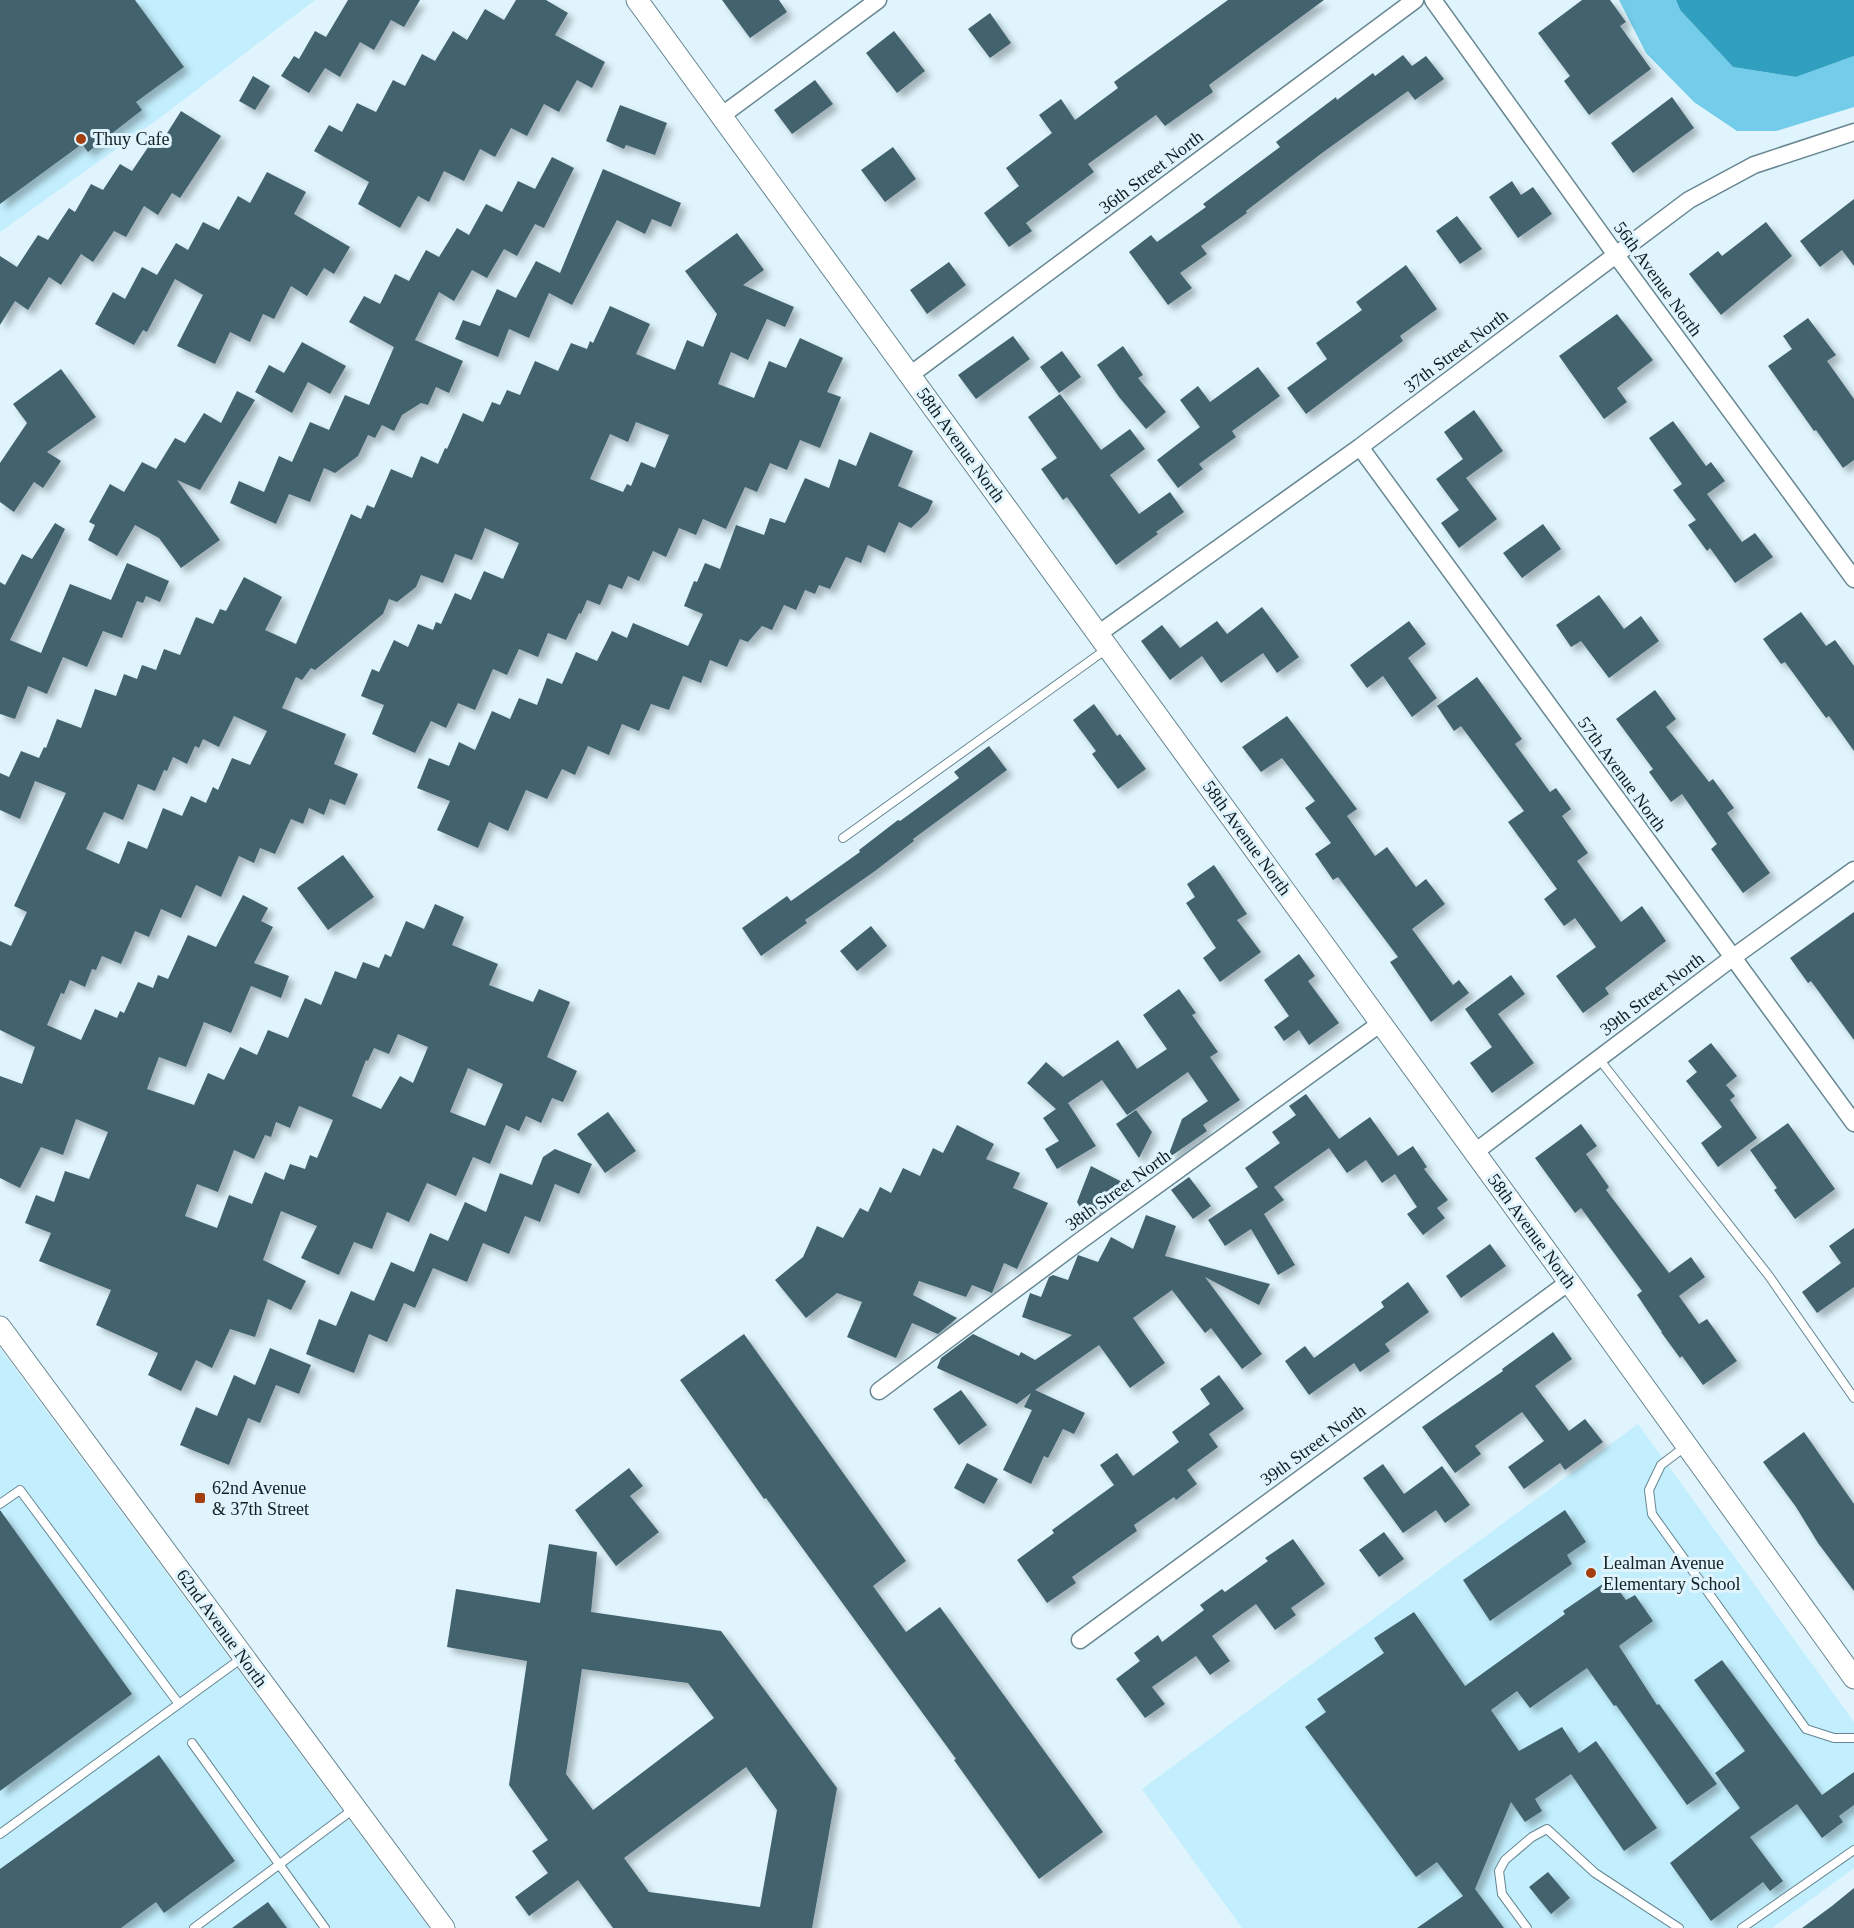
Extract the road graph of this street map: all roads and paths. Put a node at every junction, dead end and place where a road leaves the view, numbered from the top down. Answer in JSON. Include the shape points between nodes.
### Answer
{"nodes":[{"id":1,"x":637,"y":0,"type":"edge"},
{"id":2,"x":878,"y":0,"type":"edge"},
{"id":3,"x":1415,"y":0,"type":"edge"},
{"id":4,"x":1433,"y":0,"type":"edge"},
{"id":5,"x":721,"y":116,"type":"junction"},
{"id":6,"x":1854,"y":132,"type":"edge"},
{"id":7,"x":1616,"y":255,"type":"junction"},
{"id":8,"x":910,"y":375,"type":"junction"},
{"id":9,"x":1360,"y":447,"type":"junction"},
{"id":10,"x":1854,"y":579,"type":"edge"},
{"id":11,"x":1103,"y":641,"type":"junction"},
{"id":12,"x":843,"y":838,"type":"dead end"},
{"id":13,"x":1854,"y":870,"type":"edge"},
{"id":14,"x":1732,"y":958,"type":"junction"},
{"id":15,"x":1381,"y":1023,"type":"junction"},
{"id":16,"x":1599,"y":1059,"type":"junction"},
{"id":17,"x":1854,"y":1123,"type":"edge"},
{"id":18,"x":1475,"y":1152,"type":"junction"},
{"id":19,"x":1569,"y":1282,"type":"junction"},
{"id":20,"x":0,"y":1327,"type":"edge"},
{"id":21,"x":879,"y":1391,"type":"dead end"},
{"id":22,"x":1854,"y":1398,"type":"edge"},
{"id":23,"x":1687,"y":1446,"type":"junction"},
{"id":24,"x":0,"y":1504,"type":"edge"},
{"id":25,"x":1080,"y":1640,"type":"dead end"},
{"id":26,"x":244,"y":1657,"type":"junction"},
{"id":27,"x":1854,"y":1676,"type":"edge"},
{"id":28,"x":179,"y":1704,"type":"junction"},
{"id":29,"x":1854,"y":1738,"type":"edge"},
{"id":30,"x":192,"y":1743,"type":"dead end"},
{"id":31,"x":356,"y":1808,"type":"junction"},
{"id":32,"x":0,"y":1834,"type":"edge"},
{"id":33,"x":1854,"y":1850,"type":"edge"},
{"id":34,"x":279,"y":1864,"type":"junction"},
{"id":35,"x":194,"y":1928,"type":"edge"},
{"id":36,"x":325,"y":1928,"type":"edge"},
{"id":37,"x":444,"y":1928,"type":"edge"},
{"id":38,"x":1527,"y":1928,"type":"edge"},
{"id":39,"x":1679,"y":1928,"type":"edge"},
{"id":40,"x":1742,"y":1928,"type":"edge"}],
"edges":[{"from":1,"to":5,"type":"street","name":"58th Avenue North"},
{"from":2,"to":5,"type":"street"},
{"from":3,"to":8,"type":"street","name":"36th Street North"},
{"from":4,"to":7,"type":"street","name":"56th Avenue North"},
{"from":5,"to":8,"type":"street","name":"58th Avenue North"},
{"from":6,"to":7,"type":"street","name":"37th Street North","via":[[1754,165],[1689,200]]},
{"from":7,"to":9,"type":"street","name":"37th Street North"},
{"from":7,"to":10,"type":"street","name":"56th Avenue North"},
{"from":8,"to":11,"type":"street","name":"58th Avenue North"},
{"from":9,"to":11,"type":"street","name":"37th Street North"},
{"from":9,"to":14,"type":"street","name":"57th Avenue North"},
{"from":11,"to":12,"type":"lane"},
{"from":11,"to":15,"type":"street","name":"58th Avenue North"},
{"from":13,"to":14,"type":"street","name":"39th Street North"},
{"from":14,"to":16,"type":"street","name":"39th Street North"},
{"from":14,"to":17,"type":"street","name":"57th Avenue North"},
{"from":15,"to":18,"type":"street","name":"58th Avenue North"},
{"from":15,"to":21,"type":"street","name":"38th Street North"},
{"from":16,"to":18,"type":"street","name":"39th Street North"},
{"from":16,"to":22,"type":"lane","via":[[1769,1276]]},
{"from":18,"to":19,"type":"street","name":"58th Avenue North"},
{"from":19,"to":23,"type":"street","name":"58th Avenue North"},
{"from":19,"to":25,"type":"street","name":"39th Street North"},
{"from":20,"to":26,"type":"street","name":"62nd Avenue North"},
{"from":23,"to":27,"type":"street","name":"58th Avenue North"},
{"from":23,"to":29,"type":"lane","via":[[1657,1473],[1649,1490],[1652,1514],[1806,1729],[1834,1738]]},
{"from":24,"to":28,"type":"lane","via":[[20,1490]]},
{"from":26,"to":28,"type":"lane"},
{"from":26,"to":31,"type":"street","name":"62nd Avenue North"},
{"from":28,"to":32,"type":"lane"},
{"from":30,"to":34,"type":"lane"},
{"from":31,"to":34,"type":"lane"},
{"from":31,"to":37,"type":"street","name":"62nd Avenue North"},
{"from":33,"to":40,"type":"lane"},
{"from":34,"to":35,"type":"lane"},
{"from":34,"to":36,"type":"lane"},
{"from":38,"to":39,"type":"lane","via":[[1502,1894],[1498,1871],[1505,1860],[1547,1829],[1595,1873]]}]}
